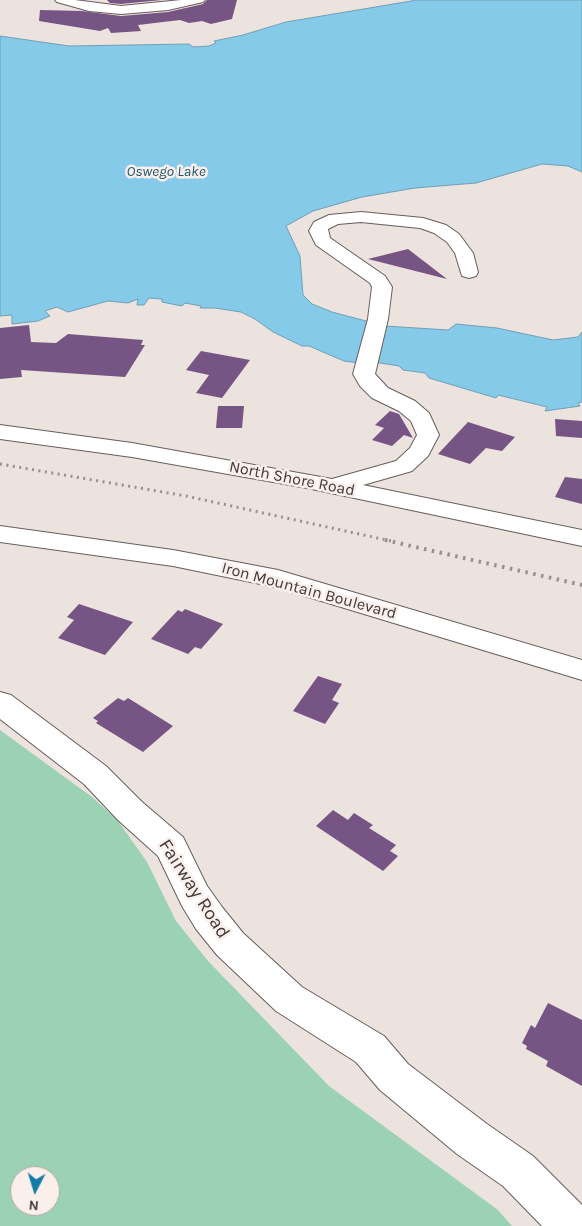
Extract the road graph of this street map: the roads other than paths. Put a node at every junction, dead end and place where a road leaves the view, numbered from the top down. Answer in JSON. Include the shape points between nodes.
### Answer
{"nodes":[{"id":1,"x":61,"y":0,"type":"edge"},
{"id":2,"x":199,"y":0,"type":"edge"},
{"id":3,"x":469,"y":272,"type":"dead end"},
{"id":4,"x":0,"y":432,"type":"edge"},
{"id":5,"x":330,"y":486,"type":"junction"},
{"id":6,"x":0,"y":534,"type":"edge"},
{"id":7,"x":582,"y":538,"type":"edge"},
{"id":8,"x":582,"y":670,"type":"edge"},
{"id":9,"x":0,"y":703,"type":"edge"},
{"id":10,"x":572,"y":1226,"type":"edge"}],
"edges":[{"from":1,"to":2,"type":"street","via":[[121,10]]},
{"from":3,"to":5,"type":"street","via":[[464,253],[453,238],[423,223],[361,217],[335,219],[320,226],[318,231],[322,241],[378,280],[382,287],[378,319],[364,374],[380,393],[407,406],[421,418],[428,435],[420,451],[404,466]]},
{"from":4,"to":5,"type":"street","name":"North Shore Road","via":[[132,450]]},
{"from":5,"to":7,"type":"street","name":"North Shore Road"},
{"from":6,"to":8,"type":"street","name":"Iron Mountain Boulevard","via":[[173,558],[278,580]]},
{"from":9,"to":10,"type":"street","name":"Fairway Road","via":[[95,775],[171,847],[194,896],[209,918],[230,944],[289,999],[370,1049],[394,1077],[518,1171]]}]}
